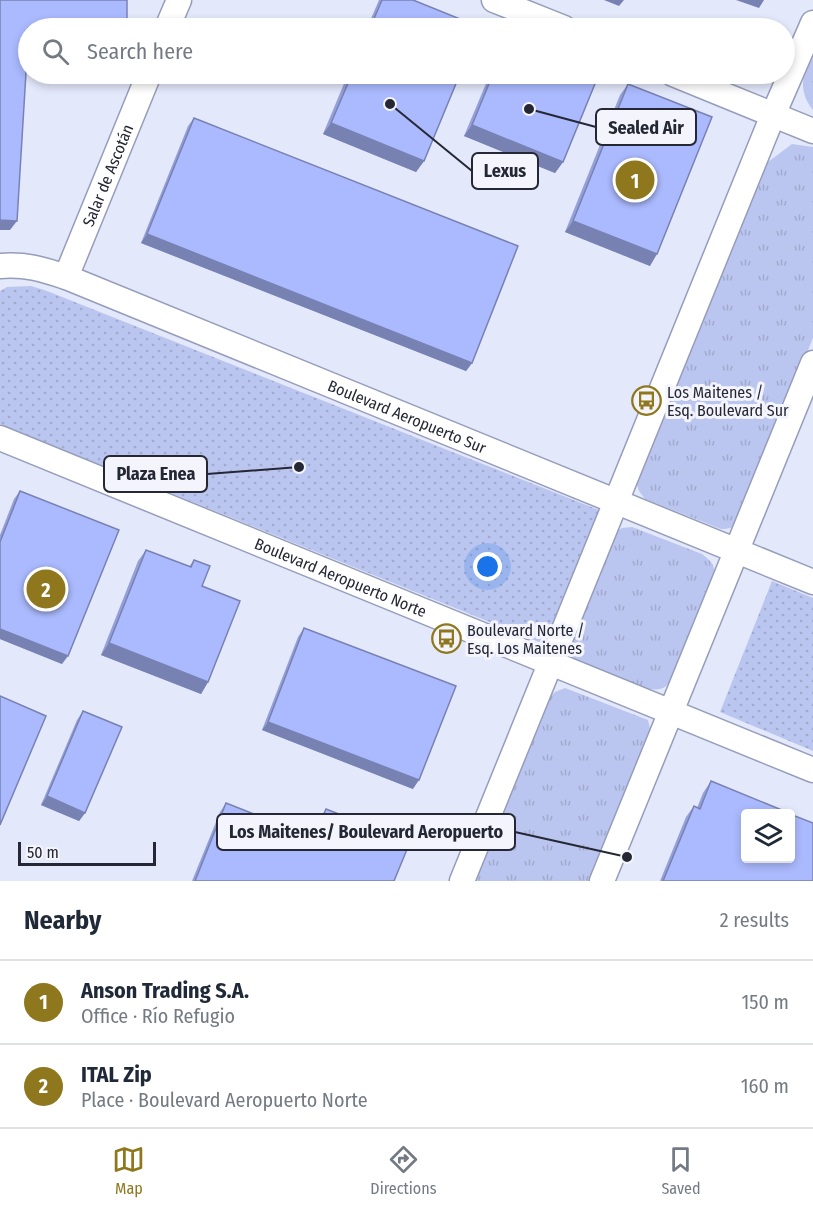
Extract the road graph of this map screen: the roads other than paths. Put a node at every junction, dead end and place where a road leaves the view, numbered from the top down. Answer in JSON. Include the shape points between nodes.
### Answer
{"nodes":[{"id":1,"x":179,"y":0,"type":"edge"},
{"id":2,"x":494,"y":0,"type":"edge"},
{"id":3,"x":171,"y":18,"type":"edge"},
{"id":4,"x":539,"y":18,"type":"edge"},
{"id":5,"x":813,"y":22,"type":"edge"},
{"id":6,"x":795,"y":64,"type":"edge"},
{"id":7,"x":145,"y":84,"type":"edge"},
{"id":8,"x":697,"y":84,"type":"edge"},
{"id":9,"x":786,"y":84,"type":"edge"},
{"id":10,"x":773,"y":115,"type":"junction"},
{"id":11,"x":813,"y":131,"type":"edge"},
{"id":12,"x":0,"y":266,"type":"edge"},
{"id":13,"x":66,"y":277,"type":"junction"},
{"id":14,"x":813,"y":363,"type":"edge"},
{"id":15,"x":1,"y":440,"type":"edge"},
{"id":16,"x":615,"y":502,"type":"junction"},
{"id":17,"x":736,"y":550,"type":"junction"},
{"id":18,"x":813,"y":582,"type":"edge"},
{"id":19,"x":552,"y":663,"type":"junction"},
{"id":20,"x":671,"y":712,"type":"junction"},
{"id":21,"x":813,"y":770,"type":"edge"},
{"id":22,"x":462,"y":881,"type":"edge"},
{"id":23,"x":602,"y":881,"type":"edge"}],
"edges":[{"from":1,"to":3,"type":"street"},
{"from":2,"to":4,"type":"street"},
{"from":5,"to":6,"type":"street"},
{"from":7,"to":13,"type":"street","name":"Salar de Ascotán"},
{"from":8,"to":10,"type":"street"},
{"from":9,"to":10,"type":"street"},
{"from":10,"to":11,"type":"street"},
{"from":10,"to":16,"type":"street"},
{"from":12,"to":13,"type":"street","name":"Boulevard Aeropuerto Sur","via":[[40,268]]},
{"from":13,"to":16,"type":"street","name":"Boulevard Aeropuerto Sur"},
{"from":14,"to":17,"type":"street"},
{"from":15,"to":19,"type":"street","name":"Boulevard Aeropuerto Norte"},
{"from":16,"to":17,"type":"street","name":"Boulevard Aeropuerto Sur"},
{"from":16,"to":19,"type":"street"},
{"from":17,"to":18,"type":"street","name":"Boulevard Aeropuerto Sur"},
{"from":17,"to":20,"type":"street"},
{"from":19,"to":20,"type":"street","name":"Boulevard Aeropuerto Norte"},
{"from":19,"to":22,"type":"street"},
{"from":20,"to":21,"type":"street","name":"Boulevard Aeropuerto Norte"},
{"from":20,"to":23,"type":"street"}]}
